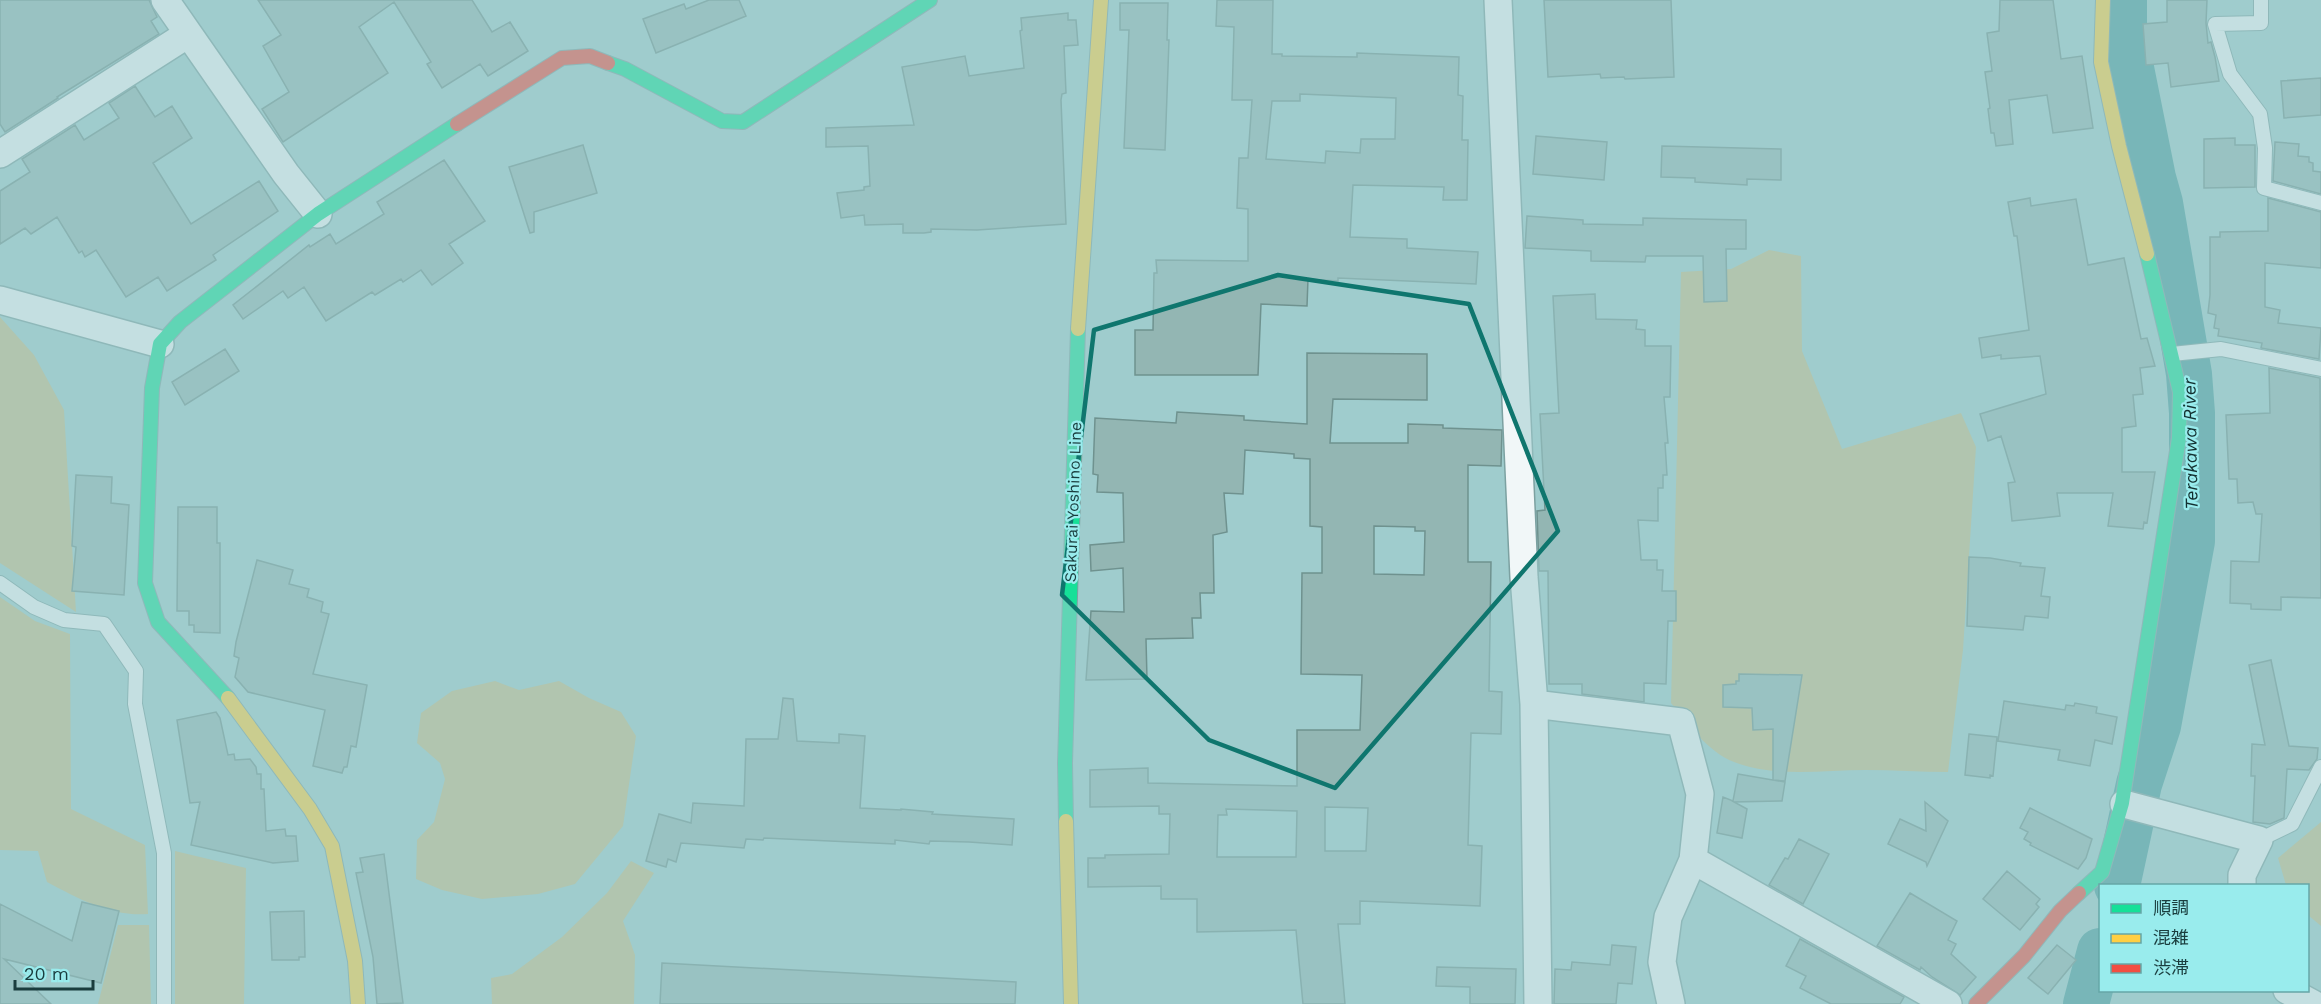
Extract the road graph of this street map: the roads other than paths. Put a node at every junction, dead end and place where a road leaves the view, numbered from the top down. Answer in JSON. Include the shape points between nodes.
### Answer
{"nodes":[{"id":1,"x":165,"y":0,"type":"edge"},
{"id":2,"x":930,"y":0,"type":"edge"},
{"id":3,"x":1101,"y":0,"type":"edge"},
{"id":4,"x":1498,"y":0,"type":"edge"},
{"id":5,"x":2103,"y":0,"type":"edge"},
{"id":6,"x":2261,"y":0,"type":"edge"},
{"id":7,"x":188,"y":34,"type":"junction"},
{"id":8,"x":0,"y":154,"type":"edge"},
{"id":9,"x":2321,"y":203,"type":"edge"},
{"id":10,"x":318,"y":214,"type":"junction"},
{"id":11,"x":0,"y":300,"type":"edge"},
{"id":12,"x":160,"y":344,"type":"junction"},
{"id":13,"x":2177,"y":354,"type":"junction"},
{"id":14,"x":2321,"y":369,"type":"edge"},
{"id":15,"x":0,"y":583,"type":"edge"},
{"id":16,"x":1534,"y":704,"type":"junction"},
{"id":17,"x":2321,"y":767,"type":"edge"},
{"id":18,"x":2123,"y":803,"type":"junction"},
{"id":19,"x":2259,"y":840,"type":"junction"},
{"id":20,"x":1693,"y":860,"type":"junction"},
{"id":21,"x":2242,"y":884,"type":"edge"},
{"id":22,"x":2291,"y":992,"type":"edge"},
{"id":23,"x":164,"y":1004,"type":"edge"},
{"id":24,"x":358,"y":1004,"type":"edge"},
{"id":25,"x":1071,"y":1004,"type":"edge"},
{"id":26,"x":1538,"y":1004,"type":"edge"},
{"id":27,"x":1671,"y":1004,"type":"edge"},
{"id":28,"x":1948,"y":1004,"type":"edge"},
{"id":29,"x":1976,"y":1004,"type":"edge"},
{"id":30,"x":2313,"y":1004,"type":"edge"}],
"edges":[{"from":1,"to":7,"type":"street"},
{"from":2,"to":10,"type":"street","via":[[743,122],[722,121],[625,69],[590,56],[562,58]]},
{"from":3,"to":25,"type":"street","name":"Sakurai Yoshino Line","via":[[1078,319],[1065,751]]},
{"from":4,"to":16,"type":"street","via":[[1524,577]]},
{"from":5,"to":13,"type":"street","via":[[2101,62],[2119,146]]},
{"from":6,"to":9,"type":"lane","via":[[2261,23],[2215,24],[2230,74],[2260,114],[2265,148],[2264,188]]},
{"from":7,"to":8,"type":"street"},
{"from":7,"to":10,"type":"street"},
{"from":10,"to":12,"type":"street","via":[[180,322]]},
{"from":11,"to":12,"type":"street"},
{"from":12,"to":24,"type":"street","via":[[148,434],[145,583],[158,622],[231,700],[332,846],[355,961]]},
{"from":13,"to":14,"type":"lane","via":[[2221,349]]},
{"from":13,"to":18,"type":"street","via":[[2179,438]]},
{"from":15,"to":23,"type":"lane","via":[[34,607],[64,620],[104,624],[136,671],[135,704],[164,853]]},
{"from":16,"to":20,"type":"street","via":[[1681,722],[1701,794]]},
{"from":16,"to":26,"type":"street"},
{"from":17,"to":19,"type":"lane","via":[[2292,824]]},
{"from":18,"to":19,"type":"street"},
{"from":18,"to":29,"type":"street","via":[[2102,872],[2060,911],[2024,956]]},
{"from":19,"to":21,"type":"street","via":[[2242,875]]},
{"from":20,"to":27,"type":"street","via":[[1668,917],[1662,962]]},
{"from":20,"to":28,"type":"street"},
{"from":22,"to":30,"type":"street"}]}
